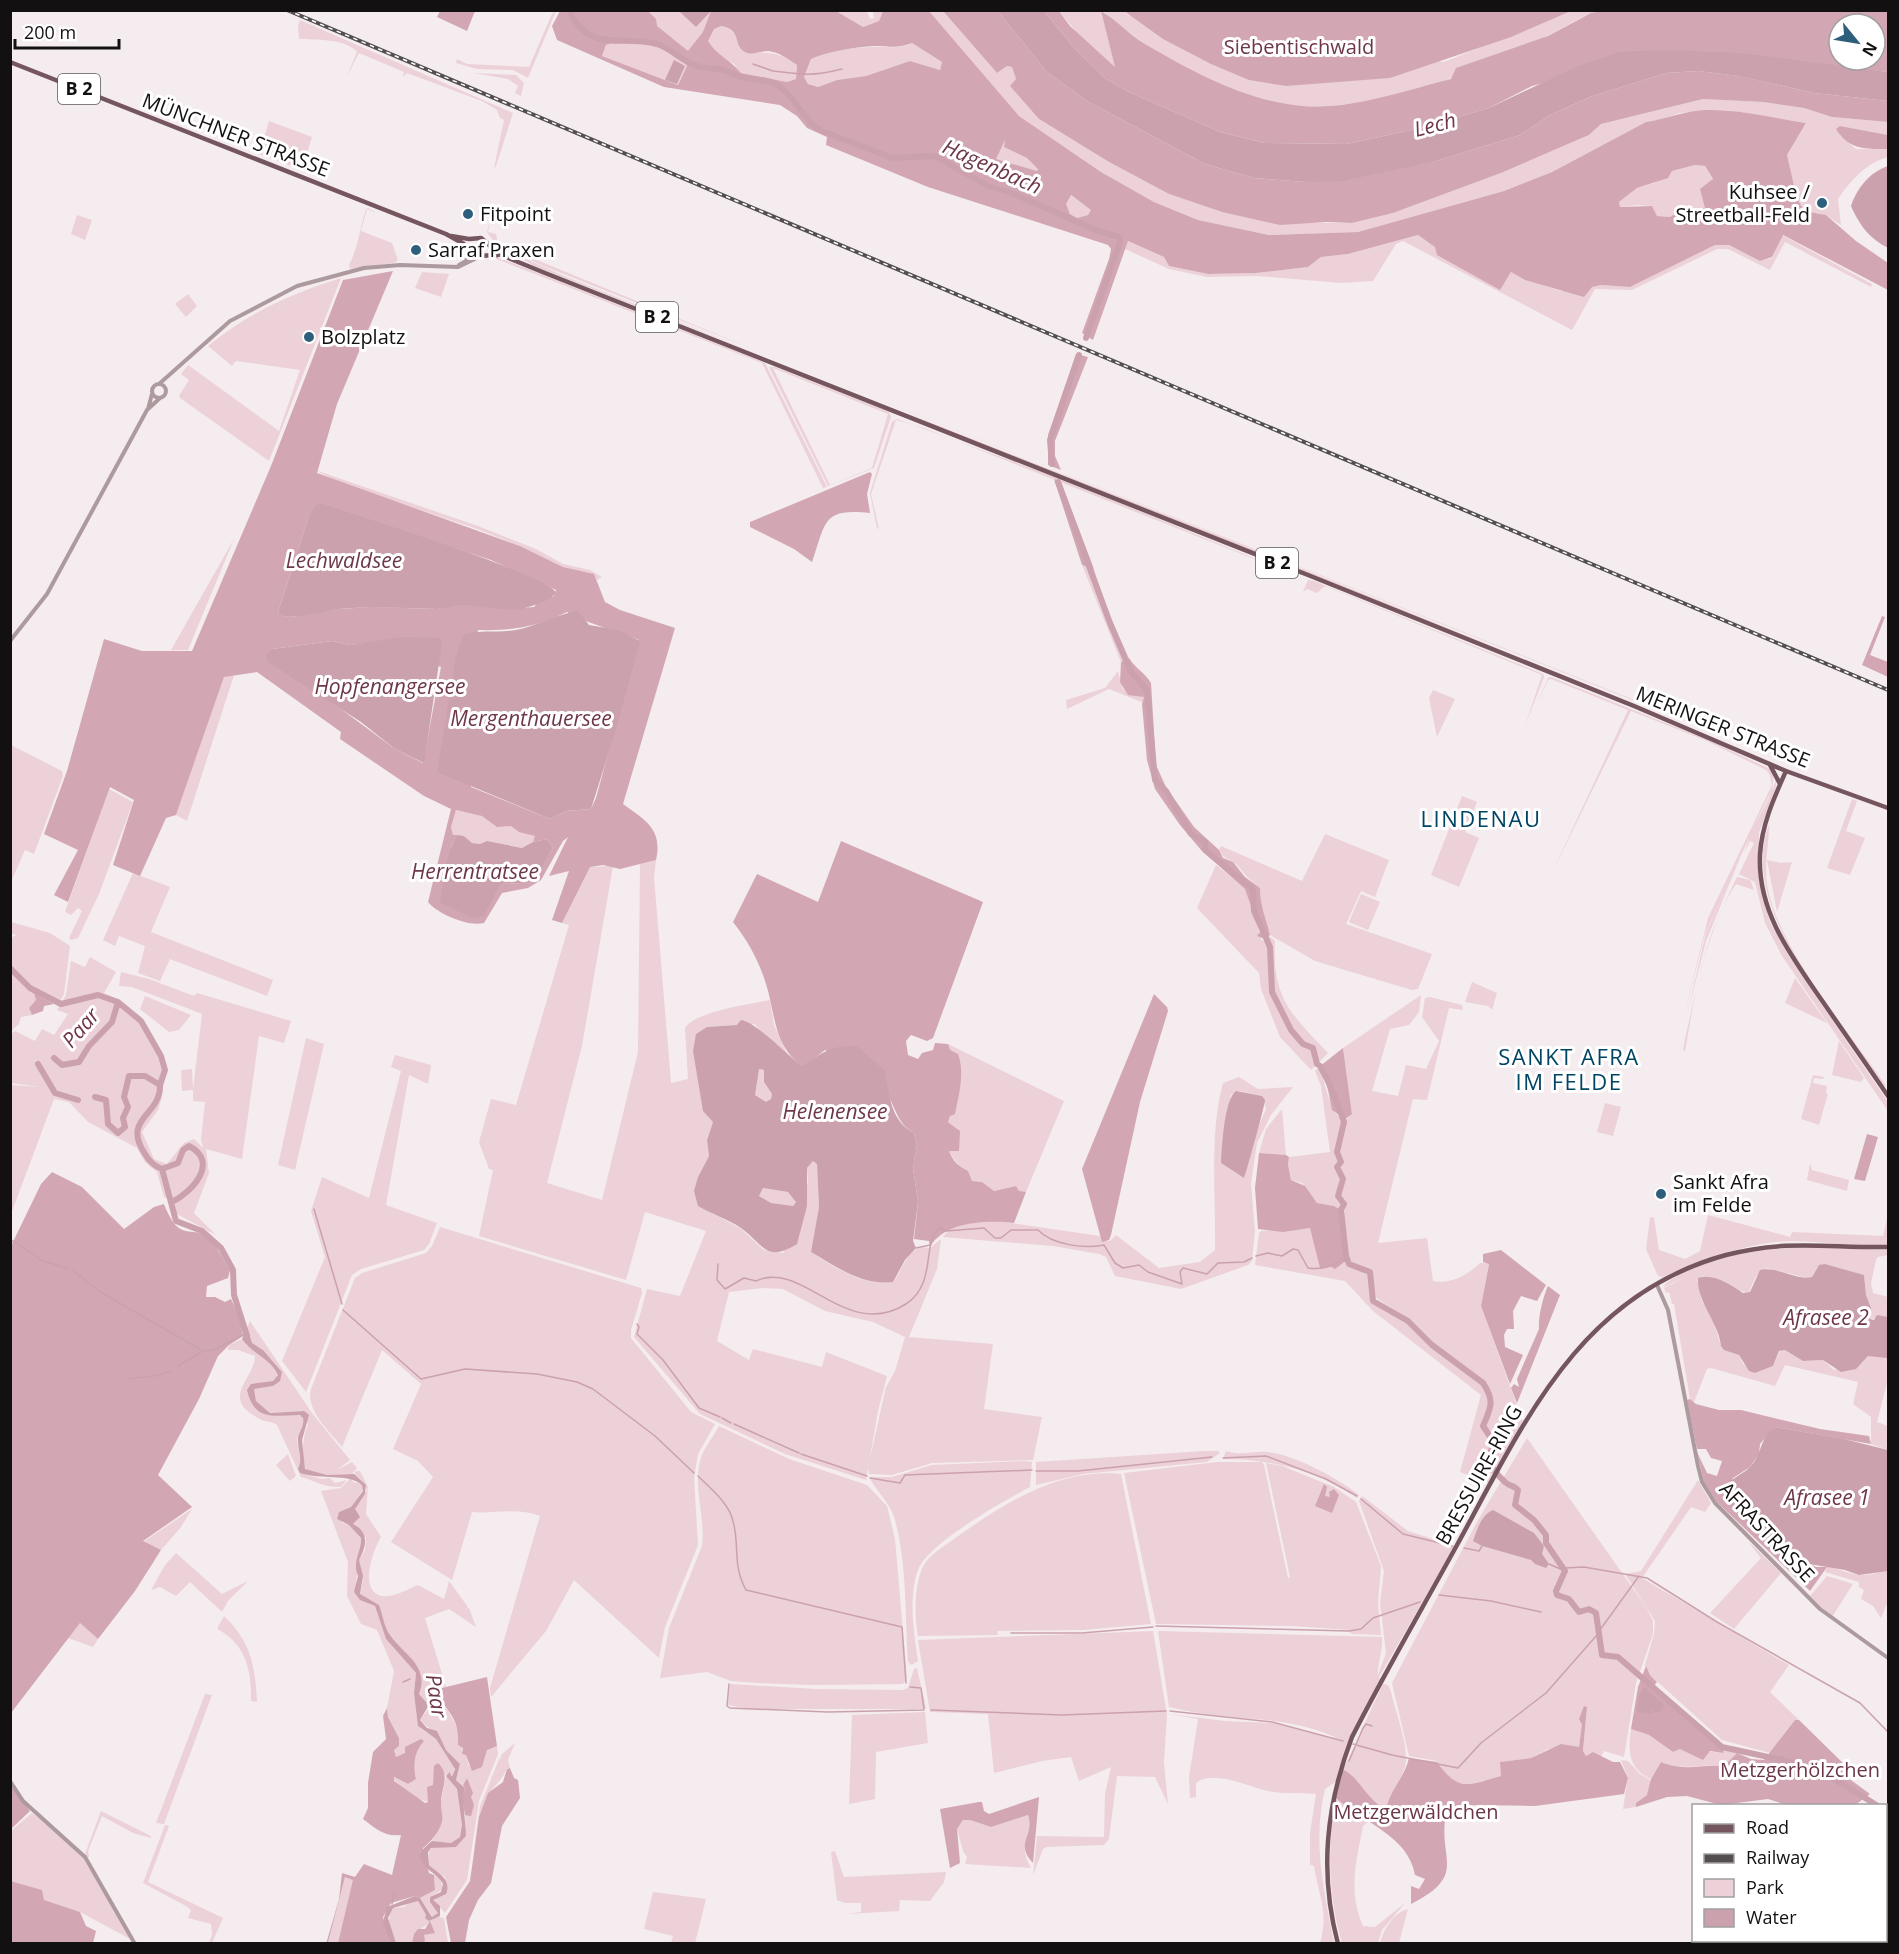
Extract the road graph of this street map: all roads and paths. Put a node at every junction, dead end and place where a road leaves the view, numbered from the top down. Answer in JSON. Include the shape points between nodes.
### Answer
{"nodes":[{"id":1,"x":10,"y":62,"type":"edge"},
{"id":2,"x":451,"y":236,"type":"junction"},
{"id":3,"x":475,"y":238,"type":"junction"},
{"id":4,"x":488,"y":244,"type":"junction"},
{"id":5,"x":470,"y":251,"type":"junction"},
{"id":6,"x":501,"y":255,"type":"junction"},
{"id":7,"x":481,"y":257,"type":"junction"},
{"id":8,"x":453,"y":267,"type":"junction"},
{"id":9,"x":173,"y":374,"type":"junction"},
{"id":10,"x":159,"y":384,"type":"junction"},
{"id":11,"x":166,"y":390,"type":"junction"},
{"id":12,"x":152,"y":394,"type":"junction"},
{"id":13,"x":160,"y":398,"type":"junction"},
{"id":14,"x":147,"y":410,"type":"junction"},
{"id":15,"x":10,"y":642,"type":"edge"},
{"id":16,"x":1768,"y":763,"type":"junction"},
{"id":17,"x":1786,"y":771,"type":"junction"},
{"id":18,"x":1780,"y":784,"type":"junction"},
{"id":19,"x":1888,"y":808,"type":"edge"},
{"id":20,"x":1888,"y":1096,"type":"edge"},
{"id":21,"x":1888,"y":1247,"type":"edge"},
{"id":22,"x":1656,"y":1284,"type":"junction"},
{"id":23,"x":1888,"y":1658,"type":"edge"},
{"id":24,"x":10,"y":1781,"type":"edge"},
{"id":25,"x":135,"y":1944,"type":"edge"},
{"id":26,"x":1338,"y":1944,"type":"edge"}],
"edges":[{"from":1,"to":2,"type":"main road","name":"MÜNCHNER STRASSE","number":"B 2"},
{"from":2,"to":3,"type":"main road","name":"MÜNCHNER STRASSE","number":"B 2"},
{"from":2,"to":5,"type":"main road","name":"MÜNCHNER STRASSE","number":"B 2"},
{"from":3,"to":4,"type":"main road","number":"B 2"},
{"from":3,"to":5,"type":"main road"},
{"from":4,"to":6,"type":"main road","number":"B 2"},
{"from":4,"to":7,"type":"main road","via":[[487,253]]},
{"from":5,"to":7,"type":"main road","number":"B 2"},
{"from":5,"to":8,"type":"street","via":[[466,261]]},
{"from":6,"to":7,"type":"main road","number":"B 2"},
{"from":6,"to":16,"type":"main road","name":"MERINGER STRASSE","number":"B 2"},
{"from":7,"to":8,"type":"street"},
{"from":8,"to":9,"type":"street","via":[[382,266],[303,284],[230,321]]},
{"from":9,"to":10,"type":"street"},
{"from":9,"to":11,"type":"street"},
{"from":10,"to":11,"type":"street"},
{"from":10,"to":12,"type":"street","via":[[153,387]]},
{"from":11,"to":13,"type":"street"},
{"from":12,"to":13,"type":"street"},
{"from":12,"to":14,"type":"street"},
{"from":13,"to":14,"type":"street"},
{"from":14,"to":15,"type":"street","via":[[47,594]]},
{"from":16,"to":17,"type":"main road","name":"MERINGER STRASSE","number":"B 2"},
{"from":16,"to":18,"type":"main road"},
{"from":17,"to":18,"type":"main road"},
{"from":17,"to":19,"type":"main road","name":"MERINGER STRASSE","number":"B 2"},
{"from":18,"to":20,"type":"main road","via":[[1766,820],[1760,854],[1762,887],[1771,917],[1789,952]]},
{"from":21,"to":22,"type":"main road","name":"BRESSUIRE-RING","via":[[1800,1243],[1769,1246],[1712,1260]]},
{"from":22,"to":23,"type":"street","name":"AFRASTRASSE","via":[[1668,1310],[1706,1491],[1820,1609]]},
{"from":22,"to":26,"type":"main road","name":"BRESSUIRE-RING","via":[[1616,1311],[1573,1352],[1531,1410],[1371,1701],[1343,1760],[1326,1838],[1328,1894]]},
{"from":24,"to":25,"type":"street","via":[[23,1801],[85,1857]]}]}
